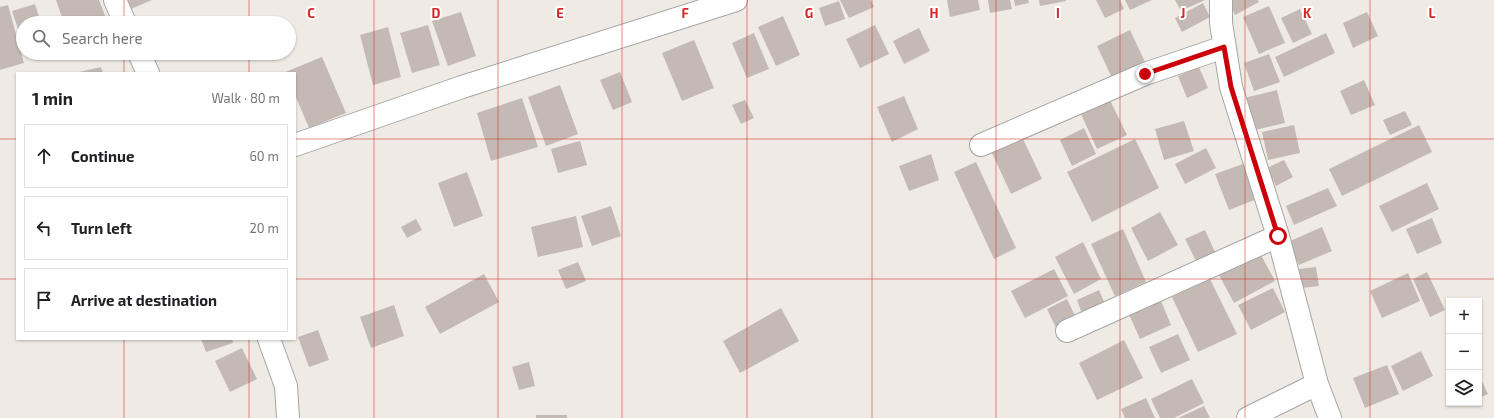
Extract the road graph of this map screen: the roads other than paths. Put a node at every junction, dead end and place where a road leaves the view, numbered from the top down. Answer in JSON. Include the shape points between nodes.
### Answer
{"nodes":[{"id":1,"x":115,"y":0,"type":"edge"},
{"id":2,"x":736,"y":0,"type":"edge"},
{"id":3,"x":1221,"y":0,"type":"edge"},
{"id":4,"x":122,"y":16,"type":"edge"},
{"id":5,"x":1224,"y":47,"type":"junction"},
{"id":6,"x":142,"y":60,"type":"edge"},
{"id":7,"x":148,"y":72,"type":"edge"},
{"id":8,"x":296,"y":145,"type":"edge"},
{"id":9,"x":981,"y":145,"type":"dead end"},
{"id":10,"x":1278,"y":236,"type":"junction"},
{"id":11,"x":1068,"y":331,"type":"dead end"},
{"id":12,"x":269,"y":340,"type":"edge"},
{"id":13,"x":1317,"y":384,"type":"junction"},
{"id":14,"x":288,"y":418,"type":"edge"},
{"id":15,"x":1248,"y":418,"type":"edge"},
{"id":16,"x":1330,"y":418,"type":"edge"}],
"edges":[{"from":1,"to":4,"type":"street"},
{"from":2,"to":8,"type":"street","via":[[462,87]]},
{"from":3,"to":5,"type":"street"},
{"from":5,"to":9,"type":"street","via":[[1145,74]]},
{"from":5,"to":10,"type":"street","via":[[1231,87]]},
{"from":6,"to":7,"type":"street"},
{"from":10,"to":11,"type":"street"},
{"from":10,"to":13,"type":"street"},
{"from":12,"to":14,"type":"street","via":[[286,386]]},
{"from":13,"to":15,"type":"street"},
{"from":13,"to":16,"type":"street"}]}
